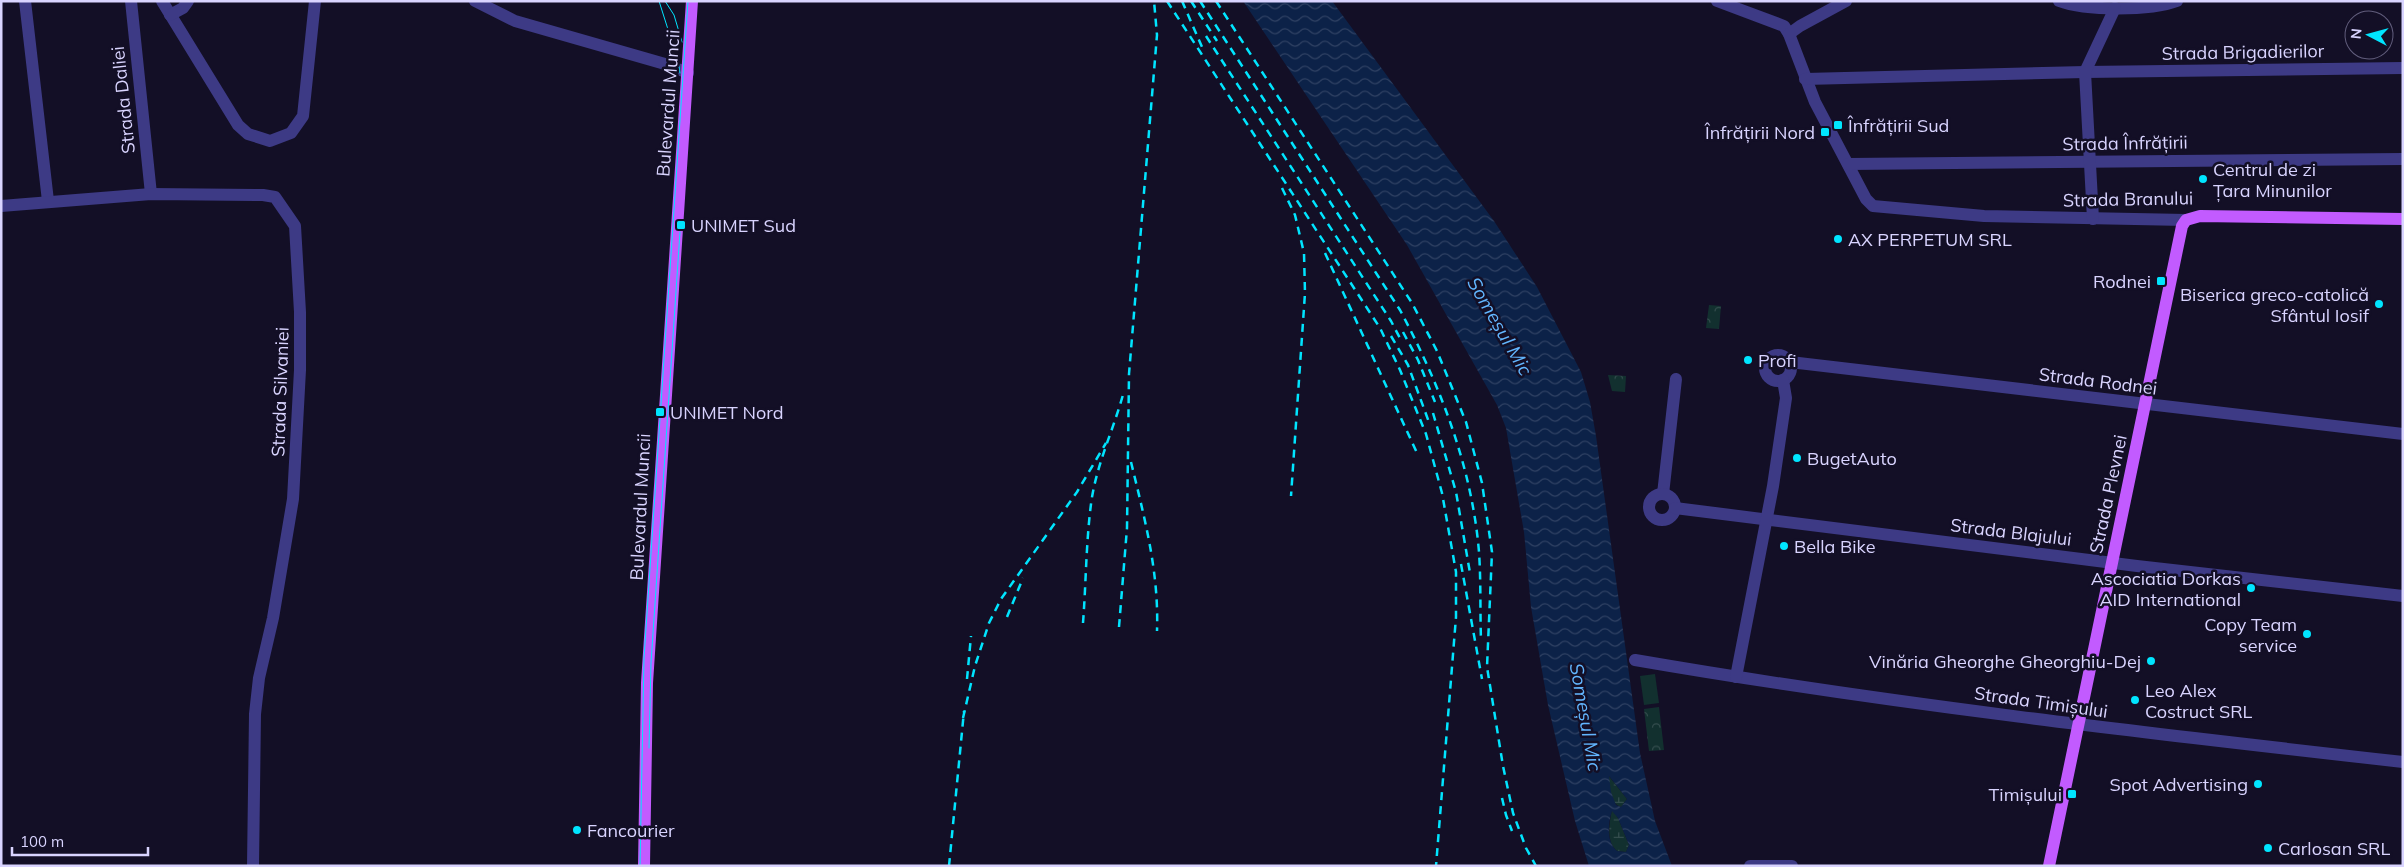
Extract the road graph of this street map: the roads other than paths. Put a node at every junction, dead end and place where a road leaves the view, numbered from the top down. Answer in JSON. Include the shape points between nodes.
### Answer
{"nodes":[{"id":1,"x":25,"y":1,"type":"edge"},
{"id":2,"x":130,"y":1,"type":"edge"},
{"id":3,"x":162,"y":1,"type":"edge"},
{"id":4,"x":188,"y":1,"type":"edge"},
{"id":5,"x":315,"y":1,"type":"edge"},
{"id":6,"x":475,"y":1,"type":"edge"},
{"id":7,"x":692,"y":1,"type":"edge"},
{"id":8,"x":1717,"y":1,"type":"edge"},
{"id":9,"x":1846,"y":1,"type":"edge"},
{"id":10,"x":2059,"y":1,"type":"edge"},
{"id":11,"x":2177,"y":1,"type":"edge"},
{"id":12,"x":2115,"y":8,"type":"junction"},
{"id":13,"x":170,"y":15,"type":"junction"},
{"id":14,"x":1789,"y":34,"type":"junction"},
{"id":15,"x":2403,"y":68,"type":"edge"},
{"id":16,"x":2084,"y":72,"type":"junction"},
{"id":17,"x":688,"y":74,"type":"junction"},
{"id":18,"x":1805,"y":79,"type":"junction"},
{"id":19,"x":2403,"y":159,"type":"edge"},
{"id":20,"x":2090,"y":161,"type":"junction"},
{"id":21,"x":1848,"y":164,"type":"junction"},
{"id":22,"x":151,"y":194,"type":"junction"},
{"id":23,"x":48,"y":202,"type":"junction"},
{"id":24,"x":1,"y":206,"type":"edge"},
{"id":25,"x":2403,"y":219,"type":"edge"},
{"id":26,"x":2093,"y":220,"type":"junction"},
{"id":27,"x":2186,"y":220,"type":"junction"},
{"id":28,"x":1790,"y":362,"type":"junction"},
{"id":29,"x":1676,"y":379,"type":"dead end"},
{"id":30,"x":1783,"y":380,"type":"junction"},
{"id":31,"x":2146,"y":404,"type":"junction"},
{"id":32,"x":2403,"y":434,"type":"edge"},
{"id":33,"x":1663,"y":494,"type":"junction"},
{"id":34,"x":1675,"y":508,"type":"junction"},
{"id":35,"x":1768,"y":519,"type":"junction"},
{"id":36,"x":2111,"y":562,"type":"junction"},
{"id":37,"x":2403,"y":596,"type":"edge"},
{"id":38,"x":1636,"y":660,"type":"dead end"},
{"id":39,"x":1736,"y":677,"type":"junction"},
{"id":40,"x":2077,"y":725,"type":"junction"},
{"id":41,"x":2403,"y":762,"type":"edge"},
{"id":42,"x":254,"y":866,"type":"edge"},
{"id":43,"x":644,"y":866,"type":"edge"},
{"id":44,"x":1750,"y":866,"type":"edge"},
{"id":45,"x":1792,"y":866,"type":"edge"},
{"id":46,"x":2049,"y":866,"type":"edge"}],
"edges":[{"from":1,"to":23,"type":"street"},
{"from":2,"to":22,"type":"street","name":"Strada Daliei"},
{"from":3,"to":13,"type":"street"},
{"from":4,"to":13,"type":"street"},
{"from":5,"to":13,"type":"street","via":[[302,116],[291,133],[270,141],[248,134],[238,125]]},
{"from":6,"to":17,"type":"street","via":[[515,21],[666,64]]},
{"from":7,"to":17,"type":"main road","name":"Bulevardul Muncii"},
{"from":8,"to":14,"type":"street","via":[[1779,24]]},
{"from":9,"to":14,"type":"street"},
{"from":10,"to":12,"type":"street","via":[[2078,6]]},
{"from":11,"to":12,"type":"street","via":[[2159,6]]},
{"from":12,"to":16,"type":"street"},
{"from":14,"to":18,"type":"street"},
{"from":15,"to":16,"type":"street","name":"Strada Brigadierilor"},
{"from":16,"to":18,"type":"street","name":"Strada Brigadierilor"},
{"from":16,"to":20,"type":"street"},
{"from":17,"to":43,"type":"main road","name":"Bulevardul Muncii","via":[[647,683]]},
{"from":18,"to":21,"type":"street"},
{"from":19,"to":20,"type":"street","name":"Strada Înfrățirii"},
{"from":20,"to":21,"type":"street","name":"Strada Înfrățirii"},
{"from":20,"to":26,"type":"street"},
{"from":21,"to":26,"type":"street","name":"Strada Branului","via":[[1868,203],[1885,207],[1984,216]]},
{"from":22,"to":23,"type":"street","name":"Strada Silvaniei"},
{"from":22,"to":42,"type":"street","name":"Strada Silvaniei","via":[[275,197],[295,226],[300,312],[297,437],[287,541],[257,696]]},
{"from":23,"to":24,"type":"street","name":"Strada Silvaniei"},
{"from":25,"to":27,"type":"main road","name":"Strada Branului","via":[[2200,216]]},
{"from":26,"to":27,"type":"street","name":"Strada Branului"},
{"from":27,"to":31,"type":"main road","name":"Strada Plevnei","via":[[2179,233]]},
{"from":28,"to":30,"type":"street","via":[[1790,375]]},
{"from":28,"to":30,"type":"street","via":[[1776,354],[1765,364],[1769,378]]},
{"from":28,"to":31,"type":"street","name":"Strada Rodnei"},
{"from":29,"to":33,"type":"street"},
{"from":30,"to":35,"type":"street","via":[[1786,398]]},
{"from":31,"to":32,"type":"street","name":"Strada Rodnei"},
{"from":31,"to":36,"type":"main road","name":"Strada Plevnei"},
{"from":33,"to":34,"type":"street","via":[[1670,497]]},
{"from":33,"to":34,"type":"street","via":[[1650,501],[1652,516],[1668,519]]},
{"from":34,"to":35,"type":"street","name":"Strada Blajului"},
{"from":35,"to":36,"type":"street","name":"Strada Blajului"},
{"from":35,"to":39,"type":"street"},
{"from":36,"to":37,"type":"street","name":"Strada Blajului"},
{"from":36,"to":40,"type":"main road","name":"Strada Plevnei"},
{"from":38,"to":39,"type":"street","name":"Strada Timișului"},
{"from":39,"to":40,"type":"street","name":"Strada Timișului"},
{"from":40,"to":41,"type":"street","name":"Strada Timișului"},
{"from":40,"to":46,"type":"main road","name":"Strada Plevnei"},
{"from":44,"to":45,"type":"street"}]}
